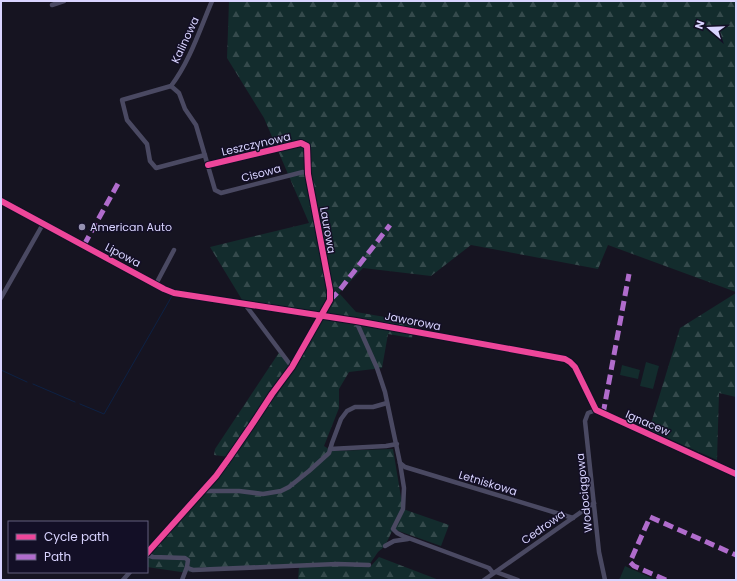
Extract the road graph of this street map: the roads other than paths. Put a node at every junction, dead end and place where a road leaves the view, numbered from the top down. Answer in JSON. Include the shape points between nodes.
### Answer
{"nodes":[{"id":1,"x":64,"y":1,"type":"edge"},
{"id":2,"x":212,"y":1,"type":"edge"},
{"id":3,"x":52,"y":5,"type":"dead end"},
{"id":4,"x":171,"y":86,"type":"junction"},
{"id":5,"x":307,"y":146,"type":"joint"},
{"id":6,"x":205,"y":156,"type":"junction"},
{"id":7,"x":208,"y":165,"type":"junction"},
{"id":8,"x":308,"y":174,"type":"junction"},
{"id":9,"x":1,"y":201,"type":"edge"},
{"id":10,"x":42,"y":224,"type":"junction"},
{"id":11,"x":174,"y":250,"type":"dead end"},
{"id":12,"x":156,"y":284,"type":"junction"},
{"id":13,"x":1,"y":298,"type":"edge"},
{"id":14,"x":244,"y":303,"type":"junction"},
{"id":15,"x":322,"y":315,"type":"junction"},
{"id":16,"x":356,"y":321,"type":"junction"},
{"id":17,"x":292,"y":367,"type":"junction"},
{"id":18,"x":387,"y":403,"type":"junction"},
{"id":19,"x":596,"y":410,"type":"junction"},
{"id":20,"x":396,"y":444,"type":"junction"},
{"id":21,"x":330,"y":449,"type":"junction"},
{"id":22,"x":400,"y":463,"type":"junction"},
{"id":23,"x":736,"y":474,"type":"edge"},
{"id":24,"x":202,"y":491,"type":"junction"},
{"id":25,"x":594,"y":503,"type":"junction"},
{"id":26,"x":573,"y":518,"type":"junction"},
{"id":27,"x":412,"y":539,"type":"junction"},
{"id":28,"x":384,"y":546,"type":"dead end"},
{"id":29,"x":148,"y":553,"type":"edge"},
{"id":30,"x":148,"y":554,"type":"edge"},
{"id":31,"x":369,"y":565,"type":"dead end"},
{"id":32,"x":187,"y":567,"type":"junction"},
{"id":33,"x":495,"y":573,"type":"junction"},
{"id":34,"x":182,"y":580,"type":"edge"},
{"id":35,"x":484,"y":580,"type":"edge"},
{"id":36,"x":518,"y":580,"type":"edge"},
{"id":37,"x":605,"y":580,"type":"edge"}],
"edges":[{"from":1,"to":3,"type":"street"},
{"from":2,"to":4,"type":"street","name":"Kalinowa","via":[[194,45]]},
{"from":4,"to":6,"type":"street","via":[[179,93],[196,126]]},
{"from":4,"to":6,"type":"street","via":[[122,100],[127,120],[147,144],[150,161],[156,168]]},
{"from":5,"to":7,"type":"street","name":"Leszczynowa","via":[[301,143]]},
{"from":5,"to":8,"type":"street","name":"Laurowa"},
{"from":6,"to":7,"type":"street"},
{"from":7,"to":8,"type":"street","name":"Cisowa","via":[[215,190],[221,193],[303,172]]},
{"from":8,"to":15,"type":"street","name":"Laurowa","via":[[330,290],[330,300]]},
{"from":9,"to":10,"type":"street","name":"Lipowa"},
{"from":10,"to":12,"type":"street","name":"Lipowa"},
{"from":10,"to":13,"type":"street"},
{"from":11,"to":12,"type":"street"},
{"from":12,"to":14,"type":"street","name":"Lipowa","via":[[176,293]]},
{"from":14,"to":15,"type":"street","name":"Jaworowa"},
{"from":14,"to":17,"type":"street"},
{"from":15,"to":16,"type":"street","name":"Jaworowa"},
{"from":15,"to":17,"type":"street","name":"Laurowa"},
{"from":16,"to":18,"type":"street","via":[[377,368]]},
{"from":16,"to":19,"type":"street","name":"Jaworowa","via":[[565,359],[574,367]]},
{"from":17,"to":24,"type":"street","name":"Laurowa","via":[[216,476]]},
{"from":18,"to":20,"type":"street"},
{"from":18,"to":21,"type":"street","via":[[373,407],[350,408],[342,419]]},
{"from":19,"to":23,"type":"street","name":"Ignacew"},
{"from":19,"to":25,"type":"street","name":"Wodociągowa","via":[[588,413],[585,422]]},
{"from":20,"to":21,"type":"street"},
{"from":20,"to":22,"type":"street"},
{"from":21,"to":24,"type":"street","via":[[310,471],[281,491],[263,494]]},
{"from":22,"to":26,"type":"street","name":"Letniskowa","via":[[405,467]]},
{"from":22,"to":27,"type":"street","via":[[404,488],[402,509],[393,529]]},
{"from":24,"to":29,"type":"street","name":"Laurowa"},
{"from":25,"to":26,"type":"street","name":"Cedrowa"},
{"from":25,"to":37,"type":"street","name":"Wodociągowa"},
{"from":26,"to":33,"type":"street","name":"Cedrowa"},
{"from":27,"to":28,"type":"street","via":[[394,541]]},
{"from":27,"to":33,"type":"street","via":[[489,568]]},
{"from":30,"to":32,"type":"street","via":[[153,557],[182,557],[188,560]]},
{"from":31,"to":32,"type":"street","via":[[193,570]]},
{"from":32,"to":34,"type":"street"},
{"from":33,"to":35,"type":"street","name":"Cedrowa"},
{"from":33,"to":36,"type":"street"}]}
